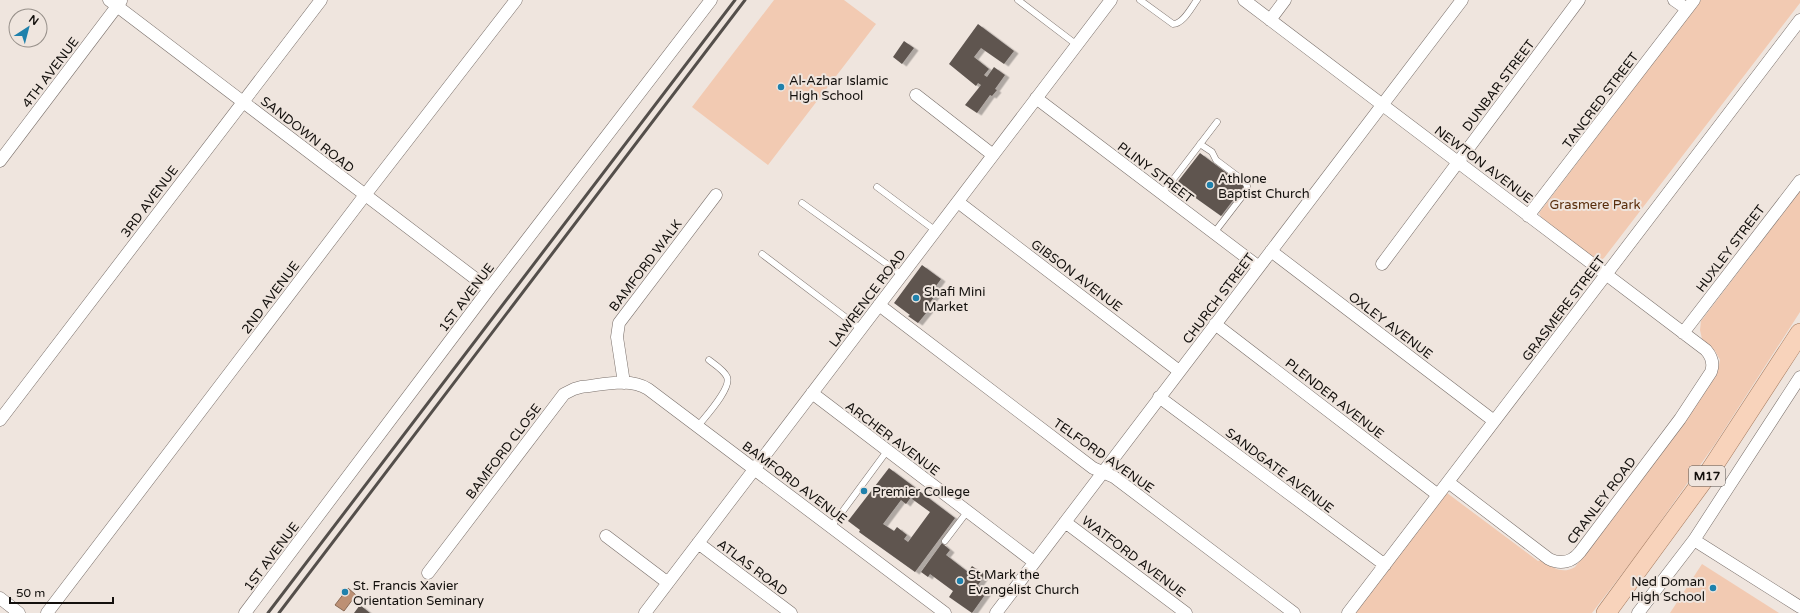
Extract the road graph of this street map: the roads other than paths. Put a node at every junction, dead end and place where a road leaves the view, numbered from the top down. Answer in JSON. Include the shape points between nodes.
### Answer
{"nodes":[{"id":1,"x":321,"y":0,"type":"edge"},
{"id":2,"x":516,"y":0,"type":"edge"},
{"id":3,"x":711,"y":0,"type":"edge"},
{"id":4,"x":1018,"y":0,"type":"edge"},
{"id":5,"x":1111,"y":0,"type":"edge"},
{"id":6,"x":1140,"y":0,"type":"edge"},
{"id":7,"x":1197,"y":0,"type":"edge"},
{"id":8,"x":1244,"y":0,"type":"edge"},
{"id":9,"x":1285,"y":0,"type":"edge"},
{"id":10,"x":1462,"y":0,"type":"edge"},
{"id":11,"x":1579,"y":0,"type":"edge"},
{"id":12,"x":1674,"y":0,"type":"edge"},
{"id":13,"x":116,"y":2,"type":"edge"},
{"id":14,"x":1690,"y":5,"type":"edge"},
{"id":15,"x":1270,"y":20,"type":"junction"},
{"id":16,"x":1800,"y":20,"type":"edge"},
{"id":17,"x":1077,"y":45,"type":"junction"},
{"id":18,"x":916,"y":95,"type":"dead end"},
{"id":19,"x":1036,"y":98,"type":"junction"},
{"id":20,"x":243,"y":101,"type":"junction"},
{"id":21,"x":1383,"y":105,"type":"junction"},
{"id":22,"x":1216,"y":122,"type":"dead end"},
{"id":23,"x":1200,"y":144,"type":"junction"},
{"id":24,"x":993,"y":155,"type":"junction"},
{"id":25,"x":0,"y":161,"type":"edge"},
{"id":26,"x":1457,"y":162,"type":"junction"},
{"id":27,"x":1800,"y":181,"type":"edge"},
{"id":28,"x":877,"y":187,"type":"dead end"},
{"id":29,"x":716,"y":194,"type":"dead end"},
{"id":30,"x":1162,"y":194,"type":"junction"},
{"id":31,"x":365,"y":195,"type":"junction"},
{"id":32,"x":802,"y":202,"type":"dead end"},
{"id":33,"x":958,"y":202,"type":"junction"},
{"id":34,"x":1528,"y":216,"type":"junction"},
{"id":35,"x":936,"y":231,"type":"junction"},
{"id":36,"x":1214,"y":233,"type":"junction"},
{"id":37,"x":1271,"y":251,"type":"junction"},
{"id":38,"x":762,"y":254,"type":"dead end"},
{"id":39,"x":1382,"y":264,"type":"dead end"},
{"id":40,"x":1259,"y":267,"type":"junction"},
{"id":41,"x":902,"y":275,"type":"junction"},
{"id":42,"x":1606,"y":275,"type":"junction"},
{"id":43,"x":489,"y":290,"type":"junction"},
{"id":44,"x":879,"y":305,"type":"junction"},
{"id":45,"x":1215,"y":324,"type":"junction"},
{"id":46,"x":861,"y":329,"type":"junction"},
{"id":47,"x":1800,"y":332,"type":"edge"},
{"id":48,"x":1683,"y":333,"type":"junction"},
{"id":49,"x":709,"y":360,"type":"dead end"},
{"id":50,"x":1179,"y":371,"type":"junction"},
{"id":51,"x":1711,"y":372,"type":"joint"},
{"id":52,"x":1800,"y":377,"type":"edge"},
{"id":53,"x":624,"y":383,"type":"junction"},
{"id":54,"x":812,"y":394,"type":"junction"},
{"id":55,"x":1159,"y":397,"type":"junction"},
{"id":56,"x":0,"y":420,"type":"edge"},
{"id":57,"x":1494,"y":421,"type":"junction"},
{"id":58,"x":698,"y":426,"type":"junction"},
{"id":59,"x":887,"y":451,"type":"junction"},
{"id":60,"x":754,"y":468,"type":"junction"},
{"id":61,"x":1102,"y":472,"type":"junction"},
{"id":62,"x":1448,"y":482,"type":"junction"},
{"id":63,"x":1438,"y":496,"type":"junction"},
{"id":64,"x":967,"y":512,"type":"junction"},
{"id":65,"x":1065,"y":522,"type":"junction"},
{"id":66,"x":831,"y":527,"type":"junction"},
{"id":67,"x":606,"y":536,"type":"dead end"},
{"id":68,"x":1694,"y":540,"type":"junction"},
{"id":69,"x":945,"y":541,"type":"dead end"},
{"id":70,"x":698,"y":543,"type":"junction"},
{"id":71,"x":1034,"y":562,"type":"junction"},
{"id":72,"x":1385,"y":565,"type":"junction"},
{"id":73,"x":428,"y":573,"type":"dead end"},
{"id":74,"x":668,"y":583,"type":"junction"},
{"id":75,"x":0,"y":598,"type":"edge"},
{"id":76,"x":1800,"y":608,"type":"edge"},
{"id":77,"x":1640,"y":612,"type":"edge"},
{"id":78,"x":19,"y":613,"type":"edge"},
{"id":79,"x":47,"y":613,"type":"edge"},
{"id":80,"x":245,"y":613,"type":"edge"},
{"id":81,"x":645,"y":613,"type":"edge"},
{"id":82,"x":790,"y":613,"type":"edge"},
{"id":83,"x":945,"y":613,"type":"edge"},
{"id":84,"x":996,"y":613,"type":"edge"},
{"id":85,"x":1186,"y":613,"type":"edge"},
{"id":86,"x":1294,"y":613,"type":"edge"},
{"id":87,"x":1348,"y":613,"type":"edge"},
{"id":88,"x":1606,"y":613,"type":"edge"}],
"edges":[{"from":1,"to":20,"type":"street","name":"3RD AVENUE"},
{"from":2,"to":31,"type":"street","name":"2ND AVENUE"},
{"from":3,"to":43,"type":"street","name":"1ST AVENUE"},
{"from":4,"to":17,"type":"lane"},
{"from":5,"to":17,"type":"street","name":"LAWRENCE ROAD"},
{"from":6,"to":7,"type":"lane","via":[[1173,24],[1182,20]]},
{"from":8,"to":15,"type":"street","name":"NEWTON AVENUE"},
{"from":9,"to":15,"type":"street"},
{"from":10,"to":21,"type":"street","name":"CHURCH STREET"},
{"from":11,"to":26,"type":"street","name":"DUNBAR STREET"},
{"from":12,"to":14,"type":"street"},
{"from":13,"to":20,"type":"street","name":"SANDOWN ROAD"},
{"from":13,"to":25,"type":"street","name":"4TH AVENUE"},
{"from":14,"to":34,"type":"street","name":"TANCRED STREET"},
{"from":15,"to":21,"type":"street","name":"NEWTON AVENUE"},
{"from":16,"to":42,"type":"street","name":"GRASMERE STREET"},
{"from":17,"to":19,"type":"street","name":"LAWRENCE ROAD"},
{"from":18,"to":24,"type":"street"},
{"from":19,"to":24,"type":"street","name":"LAWRENCE ROAD"},
{"from":19,"to":30,"type":"street","name":"PLINY STREET"},
{"from":20,"to":31,"type":"street","name":"SANDOWN ROAD"},
{"from":20,"to":56,"type":"street","name":"3RD AVENUE"},
{"from":21,"to":26,"type":"street","name":"NEWTON AVENUE"},
{"from":21,"to":37,"type":"street","name":"CHURCH STREET"},
{"from":22,"to":23,"type":"lane"},
{"from":23,"to":30,"type":"lane"},
{"from":23,"to":36,"type":"lane","via":[[1212,152],[1216,160],[1247,186],[1247,190]]},
{"from":24,"to":33,"type":"street","name":"LAWRENCE ROAD"},
{"from":26,"to":34,"type":"street","name":"NEWTON AVENUE"},
{"from":26,"to":39,"type":"street","name":"DUNBAR STREET"},
{"from":27,"to":48,"type":"street","name":"HUXLEY STREET"},
{"from":28,"to":35,"type":"lane"},
{"from":29,"to":53,"type":"street","name":"BAMFORD WALK","via":[[619,323],[617,336]]},
{"from":30,"to":36,"type":"street","name":"PLINY STREET"},
{"from":31,"to":43,"type":"street","name":"SANDOWN ROAD"},
{"from":31,"to":79,"type":"street","name":"2ND AVENUE"},
{"from":32,"to":41,"type":"lane"},
{"from":33,"to":35,"type":"street","name":"LAWRENCE ROAD"},
{"from":33,"to":50,"type":"street","name":"GIBSON AVENUE"},
{"from":34,"to":42,"type":"street","name":"NEWTON AVENUE"},
{"from":35,"to":41,"type":"street","name":"LAWRENCE ROAD"},
{"from":36,"to":40,"type":"street","name":"PLINY STREET"},
{"from":37,"to":40,"type":"street","name":"CHURCH STREET"},
{"from":37,"to":57,"type":"street","name":"OXLEY AVENUE"},
{"from":38,"to":46,"type":"lane"},
{"from":40,"to":45,"type":"street","name":"CHURCH STREET"},
{"from":41,"to":44,"type":"street","name":"LAWRENCE ROAD"},
{"from":42,"to":48,"type":"street","name":"NEWTON AVENUE"},
{"from":42,"to":57,"type":"street","name":"GRASMERE STREET"},
{"from":43,"to":80,"type":"street","name":"1ST AVENUE"},
{"from":44,"to":46,"type":"street","name":"LAWRENCE ROAD"},
{"from":44,"to":61,"type":"street","name":"TELFORD AVENUE","via":[[1086,463]]},
{"from":45,"to":50,"type":"street","name":"CHURCH STREET"},
{"from":45,"to":63,"type":"street","name":"PLENDER AVENUE"},
{"from":46,"to":54,"type":"street","name":"LAWRENCE ROAD"},
{"from":47,"to":88,"type":"main road","number":"M17","via":[[1710,472]]},
{"from":48,"to":51,"type":"street","name":"NEWTON AVENUE","via":[[1709,354],[1713,362]]},
{"from":49,"to":58,"type":"lane","via":[[726,375],[728,381],[721,397]]},
{"from":50,"to":55,"type":"street","name":"CHURCH STREET"},
{"from":51,"to":62,"type":"street","name":"CRANLEY ROAD","via":[[1680,419],[1580,552],[1567,562],[1549,559]]},
{"from":52,"to":68,"type":"street"},
{"from":53,"to":58,"type":"street","name":"BAMFORD AVENUE","via":[[644,386]]},
{"from":53,"to":73,"type":"street","name":"BAMFORD CLOSE","via":[[581,387],[564,394]]},
{"from":54,"to":59,"type":"street","name":"ARCHER AVENUE"},
{"from":54,"to":60,"type":"street","name":"LAWRENCE ROAD"},
{"from":55,"to":61,"type":"street","name":"CHURCH STREET"},
{"from":55,"to":72,"type":"street","name":"SANDGATE AVENUE"},
{"from":57,"to":62,"type":"street","name":"GRASMERE STREET"},
{"from":58,"to":60,"type":"street","name":"BAMFORD AVENUE"},
{"from":59,"to":64,"type":"street","name":"ARCHER AVENUE"},
{"from":59,"to":66,"type":"lane"},
{"from":60,"to":66,"type":"street","name":"BAMFORD AVENUE"},
{"from":60,"to":70,"type":"street","name":"LAWRENCE ROAD"},
{"from":61,"to":65,"type":"street","name":"CHURCH STREET"},
{"from":61,"to":86,"type":"street","name":"TELFORD AVENUE","via":[[1114,477]]},
{"from":62,"to":63,"type":"street","name":"GRASMERE STREET"},
{"from":63,"to":72,"type":"street","name":"GRASMERE STREET"},
{"from":64,"to":69,"type":"lane"},
{"from":64,"to":71,"type":"street","name":"ARCHER AVENUE"},
{"from":65,"to":71,"type":"street","name":"CHURCH STREET"},
{"from":65,"to":85,"type":"street","name":"WATFORD AVENUE"},
{"from":66,"to":83,"type":"street","name":"BAMFORD AVENUE"},
{"from":67,"to":74,"type":"street"},
{"from":68,"to":76,"type":"street"},
{"from":68,"to":77,"type":"street"},
{"from":70,"to":74,"type":"street","name":"LAWRENCE ROAD"},
{"from":70,"to":82,"type":"street","name":"ATLAS ROAD"},
{"from":71,"to":84,"type":"street","name":"CHURCH STREET"},
{"from":72,"to":87,"type":"street","name":"GRASMERE STREET"},
{"from":74,"to":81,"type":"street","name":"LAWRENCE ROAD"},
{"from":75,"to":78,"type":"street"}]}
